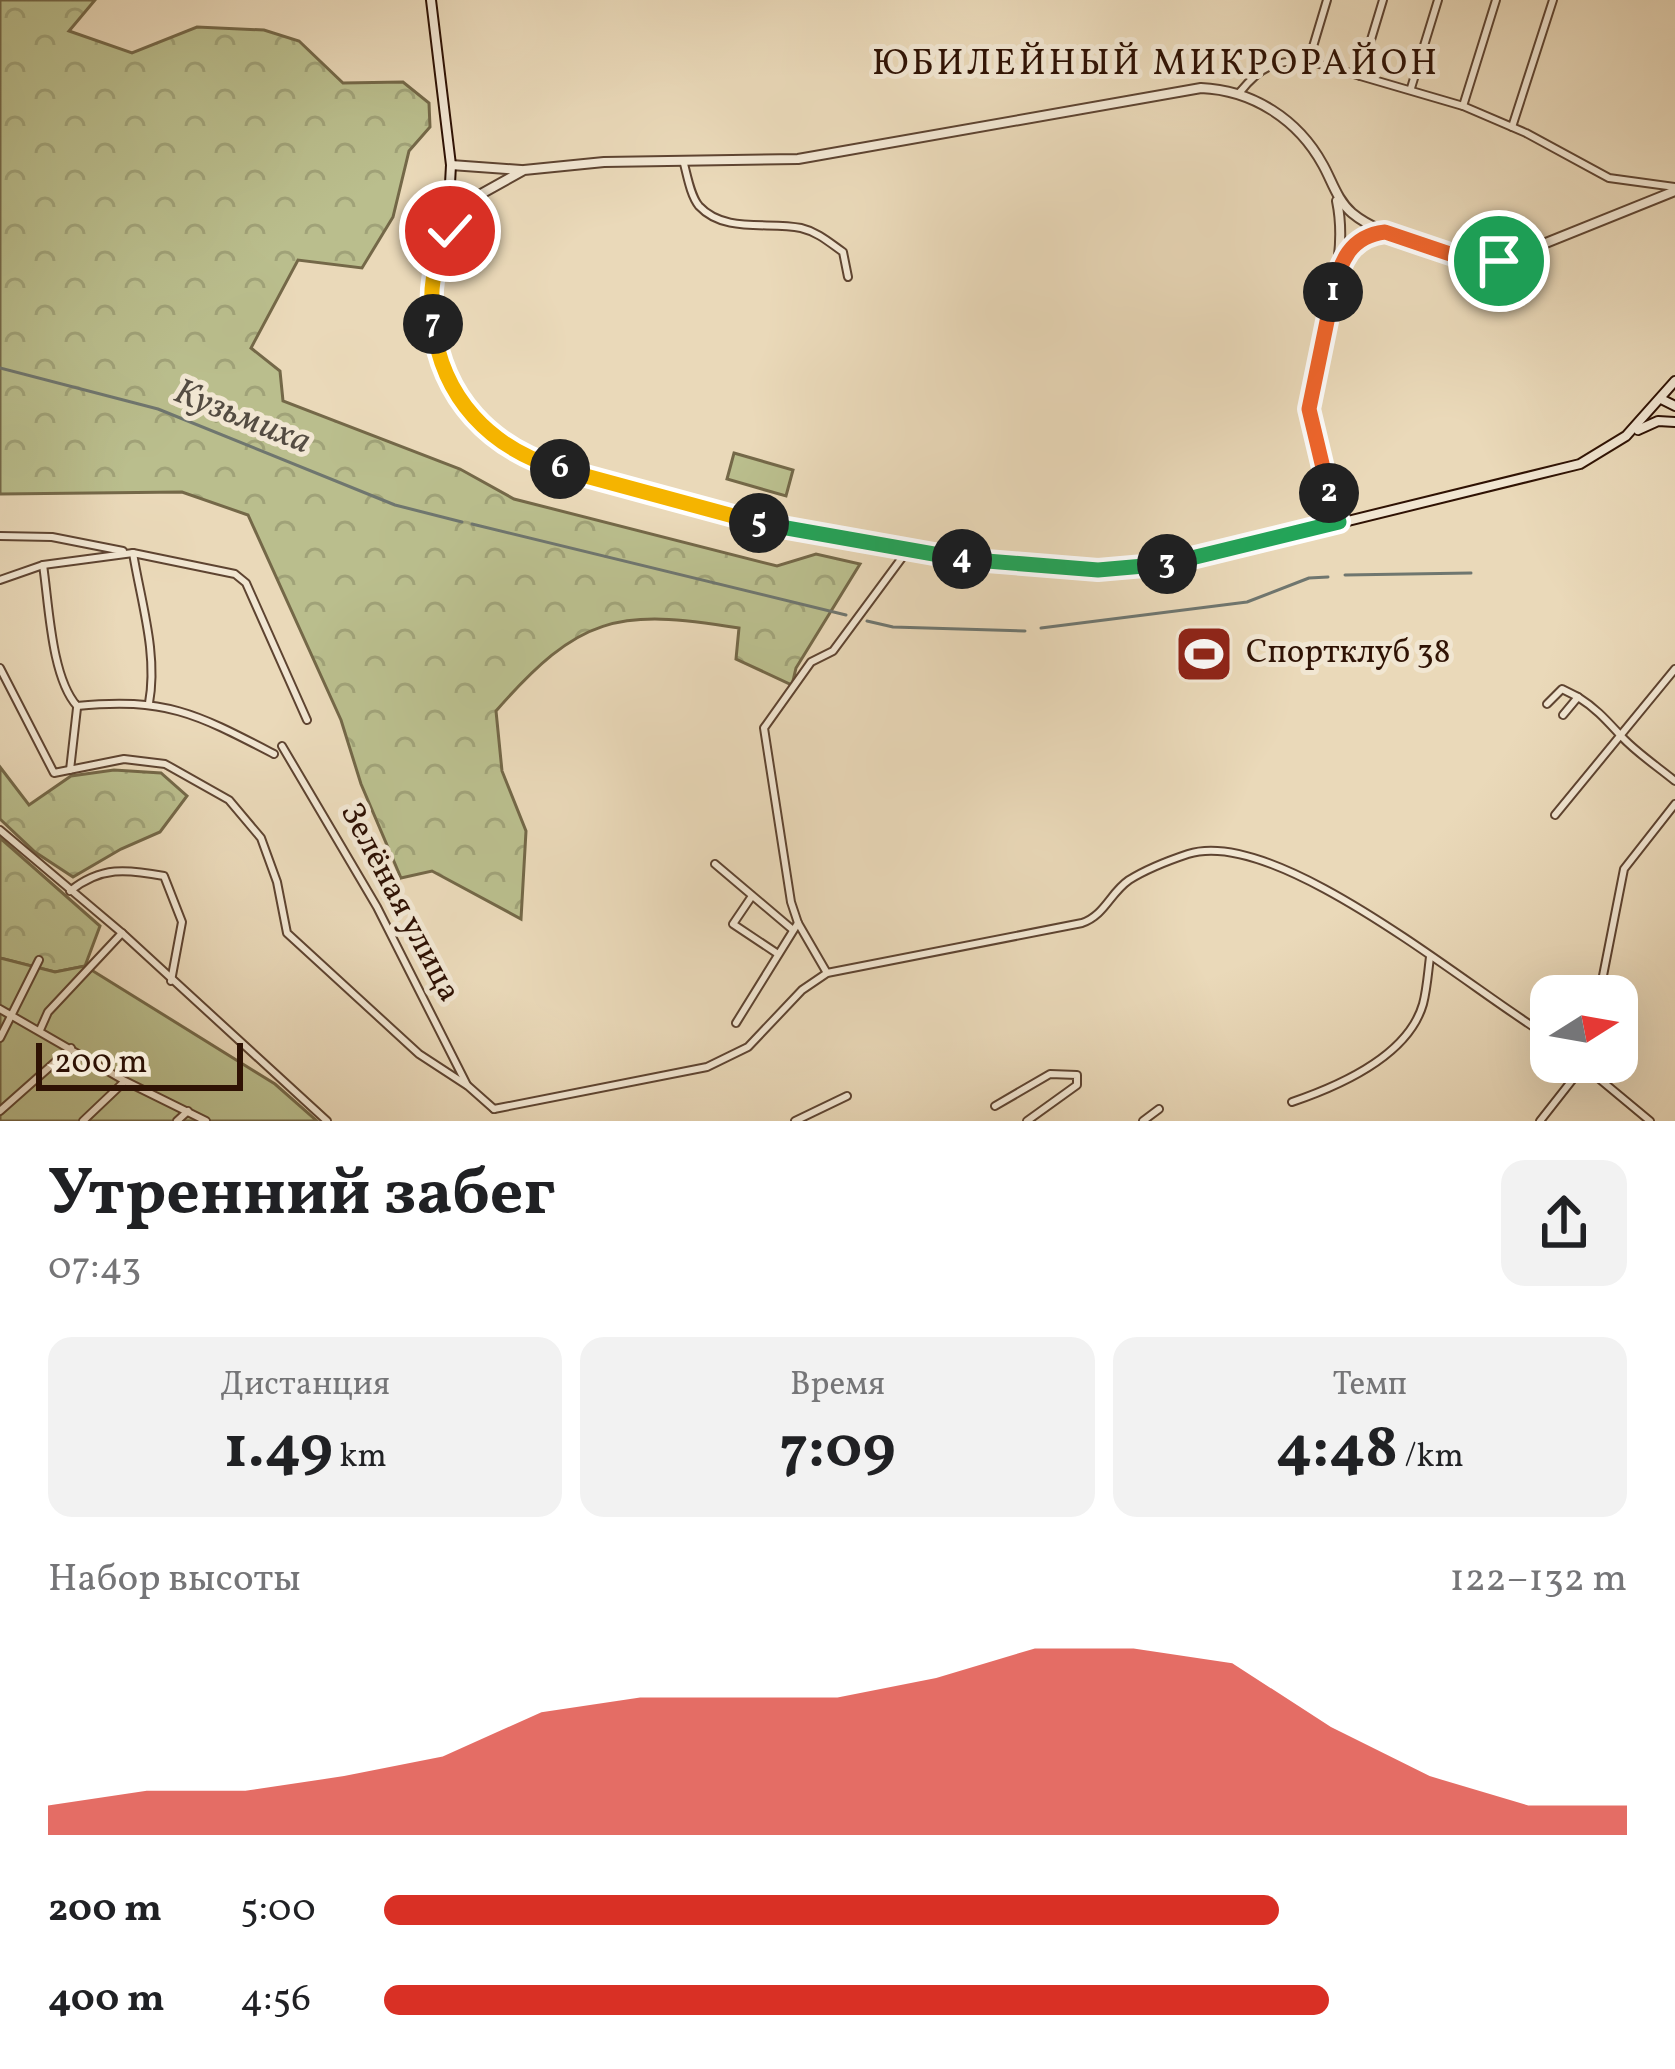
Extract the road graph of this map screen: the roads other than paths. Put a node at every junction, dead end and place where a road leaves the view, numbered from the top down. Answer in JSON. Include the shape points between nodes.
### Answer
{"nodes":[{"id":1,"x":431,"y":0,"type":"edge"},
{"id":2,"x":1327,"y":0,"type":"edge"},
{"id":3,"x":1383,"y":0,"type":"edge"},
{"id":4,"x":1438,"y":0,"type":"edge"},
{"id":5,"x":1496,"y":0,"type":"edge"},
{"id":6,"x":1553,"y":0,"type":"edge"},
{"id":7,"x":1309,"y":61,"type":"junction"},
{"id":8,"x":1360,"y":76,"type":"junction"},
{"id":9,"x":1411,"y":89,"type":"junction"},
{"id":10,"x":1240,"y":92,"type":"junction"},
{"id":11,"x":1463,"y":106,"type":"junction"},
{"id":12,"x":1512,"y":127,"type":"junction"},
{"id":13,"x":683,"y":160,"type":"junction"},
{"id":14,"x":451,"y":165,"type":"junction"},
{"id":15,"x":524,"y":170,"type":"junction"},
{"id":16,"x":1675,"y":189,"type":"edge"},
{"id":17,"x":1335,"y":190,"type":"junction"},
{"id":18,"x":1385,"y":232,"type":"junction"},
{"id":19,"x":440,"y":246,"type":"junction"},
{"id":20,"x":1339,"y":267,"type":"junction"},
{"id":21,"x":848,"y":277,"type":"dead end"},
{"id":22,"x":1675,"y":381,"type":"edge"},
{"id":23,"x":1661,"y":399,"type":"junction"},
{"id":24,"x":1675,"y":406,"type":"edge"},
{"id":25,"x":1675,"y":420,"type":"edge"},
{"id":26,"x":1626,"y":436,"type":"junction"},
{"id":27,"x":1339,"y":522,"type":"junction"},
{"id":28,"x":0,"y":536,"type":"edge"},
{"id":29,"x":907,"y":551,"type":"junction"},
{"id":30,"x":133,"y":553,"type":"junction"},
{"id":31,"x":43,"y":565,"type":"junction"},
{"id":32,"x":0,"y":580,"type":"edge"},
{"id":33,"x":0,"y":668,"type":"edge"},
{"id":34,"x":1675,"y":669,"type":"edge"},
{"id":35,"x":1578,"y":698,"type":"junction"},
{"id":36,"x":149,"y":703,"type":"junction"},
{"id":37,"x":1547,"y":704,"type":"dead end"},
{"id":38,"x":77,"y":706,"type":"junction"},
{"id":39,"x":1563,"y":715,"type":"dead end"},
{"id":40,"x":307,"y":720,"type":"dead end"},
{"id":41,"x":1622,"y":737,"type":"junction"},
{"id":42,"x":281,"y":746,"type":"dead end"},
{"id":43,"x":274,"y":754,"type":"dead end"},
{"id":44,"x":70,"y":770,"type":"junction"},
{"id":45,"x":1675,"y":781,"type":"edge"},
{"id":46,"x":1675,"y":805,"type":"edge"},
{"id":47,"x":1555,"y":815,"type":"dead end"},
{"id":48,"x":0,"y":830,"type":"edge"},
{"id":49,"x":715,"y":864,"type":"dead end"},
{"id":50,"x":70,"y":891,"type":"junction"},
{"id":51,"x":752,"y":896,"type":"junction"},
{"id":52,"x":795,"y":926,"type":"junction"},
{"id":53,"x":122,"y":933,"type":"junction"},
{"id":54,"x":778,"y":954,"type":"junction"},
{"id":55,"x":1430,"y":957,"type":"junction"},
{"id":56,"x":39,"y":960,"type":"dead end"},
{"id":57,"x":827,"y":973,"type":"junction"},
{"id":58,"x":1603,"y":975,"type":"edge"},
{"id":59,"x":171,"y":981,"type":"junction"},
{"id":60,"x":0,"y":1010,"type":"edge"},
{"id":61,"x":12,"y":1016,"type":"junction"},
{"id":62,"x":736,"y":1023,"type":"dead end"},
{"id":63,"x":1530,"y":1024,"type":"edge"},
{"id":64,"x":40,"y":1030,"type":"junction"},
{"id":65,"x":0,"y":1038,"type":"edge"},
{"id":66,"x":71,"y":1048,"type":"junction"},
{"id":67,"x":124,"y":1081,"type":"junction"},
{"id":68,"x":1568,"y":1083,"type":"edge"},
{"id":69,"x":1605,"y":1083,"type":"edge"},
{"id":70,"x":468,"y":1086,"type":"junction"},
{"id":71,"x":848,"y":1096,"type":"dead end"},
{"id":72,"x":1292,"y":1102,"type":"dead end"},
{"id":73,"x":995,"y":1106,"type":"dead end"},
{"id":74,"x":494,"y":1109,"type":"junction"},
{"id":75,"x":1159,"y":1109,"type":"dead end"},
{"id":76,"x":0,"y":1111,"type":"edge"},
{"id":77,"x":188,"y":1111,"type":"junction"},
{"id":78,"x":83,"y":1121,"type":"edge"},
{"id":79,"x":177,"y":1121,"type":"edge"},
{"id":80,"x":206,"y":1121,"type":"edge"},
{"id":81,"x":327,"y":1121,"type":"edge"},
{"id":82,"x":496,"y":1121,"type":"edge"},
{"id":83,"x":796,"y":1121,"type":"edge"},
{"id":84,"x":1027,"y":1121,"type":"edge"},
{"id":85,"x":1143,"y":1121,"type":"edge"},
{"id":86,"x":1540,"y":1121,"type":"edge"},
{"id":87,"x":1650,"y":1121,"type":"edge"}],
"edges":[{"from":1,"to":14,"type":"street"},
{"from":2,"to":7,"type":"street"},
{"from":3,"to":8,"type":"street"},
{"from":4,"to":9,"type":"street"},
{"from":5,"to":11,"type":"street"},
{"from":6,"to":12,"type":"street"},
{"from":7,"to":8,"type":"street"},
{"from":7,"to":10,"type":"street","via":[[1262,67]]},
{"from":8,"to":9,"type":"street"},
{"from":9,"to":11,"type":"street"},
{"from":10,"to":13,"type":"street","via":[[1178,90],[813,158]]},
{"from":10,"to":17,"type":"street","via":[[1299,133]]},
{"from":11,"to":12,"type":"street"},
{"from":12,"to":16,"type":"street","via":[[1609,178]]},
{"from":13,"to":15,"type":"street"},
{"from":13,"to":21,"type":"street","via":[[696,202],[710,214],[819,234],[843,252]]},
{"from":14,"to":15,"type":"street"},
{"from":14,"to":19,"type":"street"},
{"from":15,"to":19,"type":"street","via":[[481,194]]},
{"from":16,"to":18,"type":"street","via":[[1499,261],[1468,260]]},
{"from":17,"to":18,"type":"street","via":[[1354,215]]},
{"from":17,"to":20,"type":"street"},
{"from":18,"to":20,"type":"street","via":[[1354,244]]},
{"from":19,"to":29,"type":"street","via":[[431,314],[439,354],[460,403],[500,440],[548,466],[618,486]]},
{"from":20,"to":27,"type":"street","via":[[1309,409]]},
{"from":22,"to":23,"type":"street"},
{"from":23,"to":24,"type":"street"},
{"from":23,"to":25,"type":"street"},
{"from":23,"to":26,"type":"street"},
{"from":25,"to":26,"type":"street"},
{"from":26,"to":27,"type":"street","via":[[1580,464]]},
{"from":27,"to":29,"type":"street","via":[[1127,569],[1036,568]]},
{"from":28,"to":30,"type":"street"},
{"from":29,"to":52,"type":"street","via":[[764,728]]},
{"from":30,"to":31,"type":"street"},
{"from":30,"to":36,"type":"street","via":[[153,657]]},
{"from":30,"to":40,"type":"street","via":[[236,574],[246,583]]},
{"from":31,"to":32,"type":"street"},
{"from":31,"to":38,"type":"street","via":[[59,670]]},
{"from":33,"to":44,"type":"street","via":[[53,773]]},
{"from":34,"to":41,"type":"street"},
{"from":35,"to":37,"type":"street","via":[[1562,689]]},
{"from":35,"to":39,"type":"street"},
{"from":35,"to":41,"type":"street"},
{"from":36,"to":38,"type":"street"},
{"from":36,"to":43,"type":"street","via":[[203,717]]},
{"from":38,"to":44,"type":"street"},
{"from":41,"to":45,"type":"street"},
{"from":41,"to":47,"type":"street"},
{"from":42,"to":70,"type":"street","name":"Зелёная улица","via":[[377,907]]},
{"from":44,"to":70,"type":"street","via":[[124,759],[165,764],[229,800],[261,838],[287,933],[419,1054]]},
{"from":46,"to":58,"type":"street","via":[[1624,869]]},
{"from":48,"to":50,"type":"street"},
{"from":49,"to":51,"type":"street"},
{"from":50,"to":53,"type":"street"},
{"from":50,"to":59,"type":"street","via":[[88,876],[122,868],[164,876],[182,922]]},
{"from":51,"to":52,"type":"street"},
{"from":51,"to":54,"type":"street","via":[[733,924]]},
{"from":52,"to":54,"type":"street"},
{"from":52,"to":57,"type":"street"},
{"from":53,"to":59,"type":"street"},
{"from":53,"to":64,"type":"street"},
{"from":54,"to":62,"type":"street"},
{"from":55,"to":57,"type":"street","via":[[1346,900],[1269,864],[1214,850],[1128,881],[1082,923]]},
{"from":55,"to":63,"type":"street"},
{"from":55,"to":72,"type":"street","via":[[1422,1007],[1400,1040],[1358,1074]]},
{"from":56,"to":61,"type":"street"},
{"from":57,"to":74,"type":"street","via":[[748,1047],[707,1067]]},
{"from":59,"to":81,"type":"street"},
{"from":60,"to":61,"type":"street"},
{"from":61,"to":64,"type":"street"},
{"from":61,"to":65,"type":"street"},
{"from":64,"to":66,"type":"street"},
{"from":66,"to":67,"type":"street"},
{"from":66,"to":76,"type":"street"},
{"from":67,"to":77,"type":"street"},
{"from":67,"to":78,"type":"street"},
{"from":68,"to":86,"type":"street"},
{"from":69,"to":87,"type":"street"},
{"from":70,"to":74,"type":"street"},
{"from":71,"to":83,"type":"street"},
{"from":73,"to":84,"type":"street","via":[[1050,1074],[1077,1075],[1077,1085]]},
{"from":74,"to":82,"type":"street"},
{"from":75,"to":85,"type":"street"},
{"from":77,"to":79,"type":"street"},
{"from":77,"to":80,"type":"street"}]}
